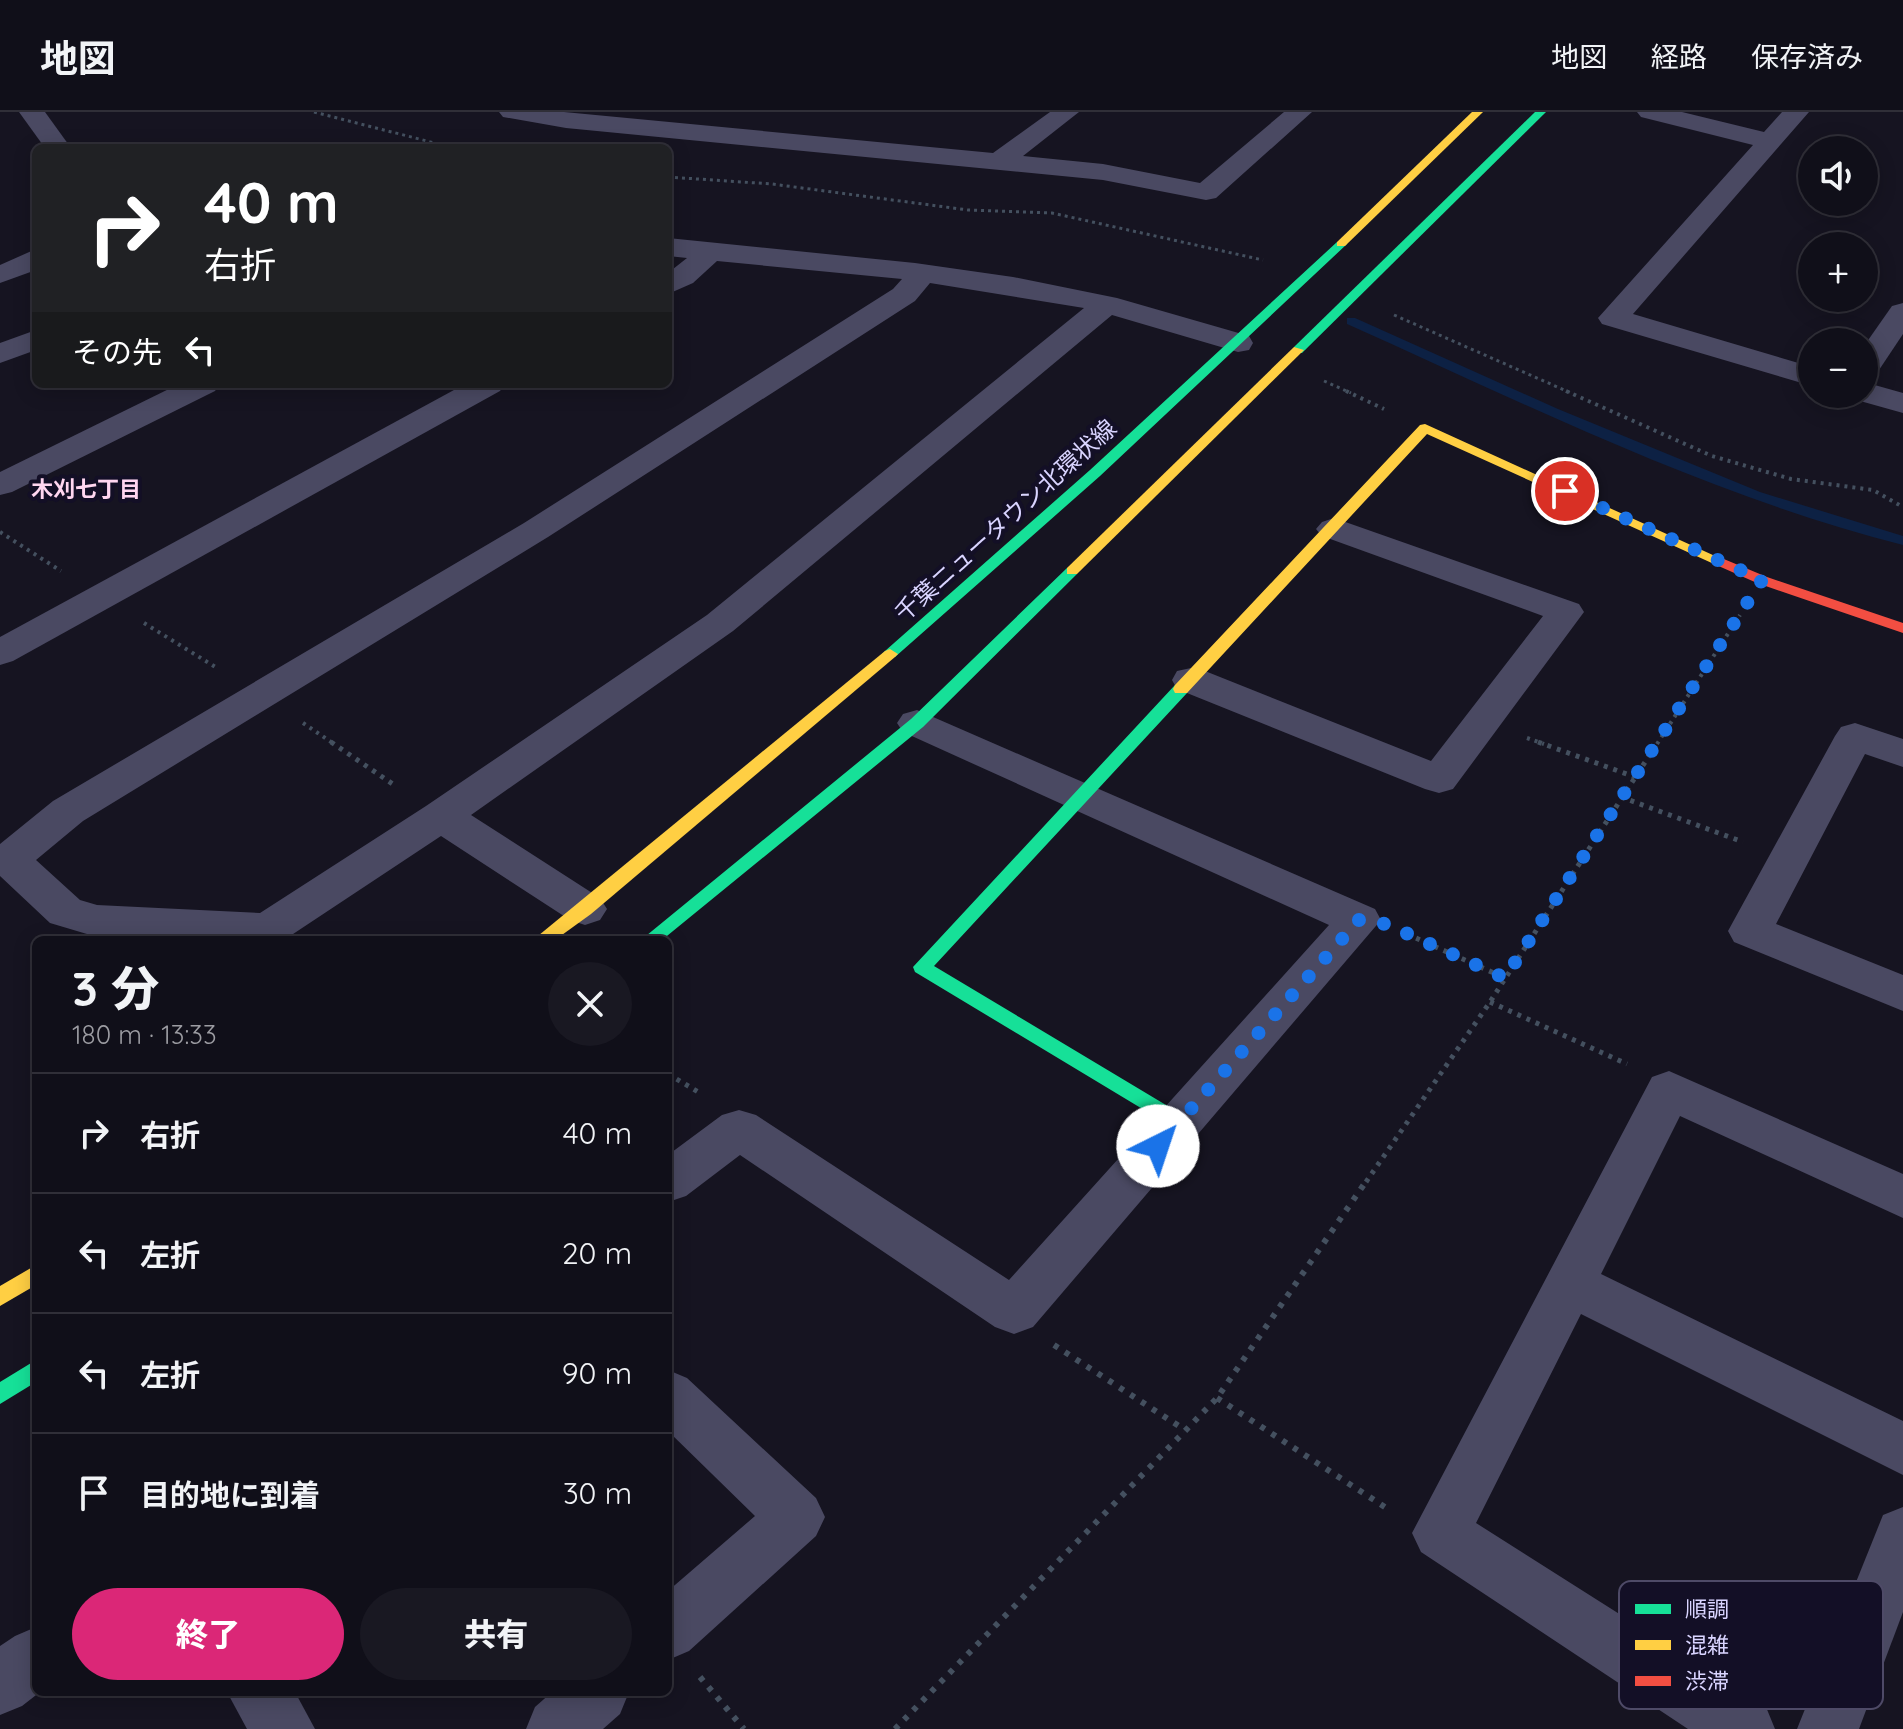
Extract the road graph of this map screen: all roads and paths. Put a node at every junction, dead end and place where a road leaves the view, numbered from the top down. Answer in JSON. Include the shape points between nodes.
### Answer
{"nodes":[{"id":1,"x":32,"y":112,"type":"edge"},
{"id":2,"x":314,"y":112,"type":"edge"},
{"id":3,"x":512,"y":112,"type":"edge"},
{"id":4,"x":1066,"y":112,"type":"edge"},
{"id":5,"x":1299,"y":112,"type":"edge"},
{"id":6,"x":1478,"y":112,"type":"edge"},
{"id":7,"x":1541,"y":112,"type":"edge"},
{"id":8,"x":1650,"y":112,"type":"edge"},
{"id":9,"x":1796,"y":112,"type":"edge"},
{"id":10,"x":1770,"y":141,"type":"junction"},
{"id":11,"x":55,"y":144,"type":"edge"},
{"id":12,"x":440,"y":144,"type":"edge"},
{"id":13,"x":998,"y":162,"type":"junction"},
{"id":14,"x":672,"y":177,"type":"edge"},
{"id":15,"x":672,"y":247,"type":"edge"},
{"id":16,"x":709,"y":252,"type":"junction"},
{"id":17,"x":32,"y":260,"type":"edge"},
{"id":18,"x":1276,"y":263,"type":"dead end"},
{"id":19,"x":0,"y":274,"type":"edge"},
{"id":20,"x":922,"y":274,"type":"junction"},
{"id":21,"x":672,"y":283,"type":"edge"},
{"id":22,"x":1106,"y":305,"type":"junction"},
{"id":23,"x":1903,"y":312,"type":"edge"},
{"id":24,"x":1392,"y":314,"type":"dead end"},
{"id":25,"x":32,"y":341,"type":"edge"},
{"id":26,"x":1238,"y":343,"type":"junction"},
{"id":27,"x":1878,"y":349,"type":"edge"},
{"id":28,"x":0,"y":354,"type":"edge"},
{"id":29,"x":1285,"y":362,"type":"junction"},
{"id":30,"x":1798,"y":373,"type":"edge"},
{"id":31,"x":196,"y":388,"type":"edge"},
{"id":32,"x":482,"y":388,"type":"edge"},
{"id":33,"x":1878,"y":396,"type":"edge"},
{"id":34,"x":1903,"y":403,"type":"edge"},
{"id":35,"x":1425,"y":428,"type":"junction"},
{"id":36,"x":0,"y":485,"type":"edge"},
{"id":37,"x":1903,"y":507,"type":"edge"},
{"id":38,"x":1334,"y":529,"type":"junction"},
{"id":39,"x":1762,"y":580,"type":"junction"},
{"id":40,"x":1903,"y":628,"type":"edge"},
{"id":41,"x":0,"y":653,"type":"edge"},
{"id":42,"x":1191,"y":680,"type":"junction"},
{"id":43,"x":1483,"y":722,"type":"junction"},
{"id":44,"x":917,"y":723,"type":"junction"},
{"id":45,"x":1903,"y":754,"type":"edge"},
{"id":46,"x":1635,"y":777,"type":"junction"},
{"id":47,"x":1081,"y":797,"type":"junction"},
{"id":48,"x":1621,"y":797,"type":"junction"},
{"id":49,"x":441,"y":816,"type":"junction"},
{"id":50,"x":4,"y":859,"type":"edge"},
{"id":51,"x":1789,"y":859,"type":"junction"},
{"id":52,"x":585,"y":909,"type":"junction"},
{"id":53,"x":1359,"y":920,"type":"junction"},
{"id":54,"x":548,"y":936,"type":"edge"},
{"id":55,"x":655,"y":936,"type":"edge"},
{"id":56,"x":1505,"y":978,"type":"junction"},
{"id":57,"x":1903,"y":994,"type":"edge"},
{"id":58,"x":1490,"y":1002,"type":"junction"},
{"id":59,"x":1669,"y":1090,"type":"junction"},
{"id":60,"x":1179,"y":1123,"type":"junction"},
{"id":61,"x":672,"y":1179,"type":"edge"},
{"id":62,"x":1903,"y":1197,"type":"edge"},
{"id":63,"x":32,"y":1277,"type":"edge"},
{"id":64,"x":1570,"y":1284,"type":"junction"},
{"id":65,"x":0,"y":1297,"type":"edge"},
{"id":66,"x":1014,"y":1311,"type":"junction"},
{"id":67,"x":32,"y":1373,"type":"edge"},
{"id":68,"x":0,"y":1394,"type":"edge"},
{"id":69,"x":1217,"y":1398,"type":"junction"},
{"id":70,"x":672,"y":1399,"type":"edge"},
{"id":71,"x":1185,"y":1430,"type":"junction"},
{"id":72,"x":1903,"y":1449,"type":"edge"},
{"id":73,"x":1441,"y":1533,"type":"junction"},
{"id":74,"x":1903,"y":1534,"type":"edge"},
{"id":75,"x":1883,"y":1586,"type":"edge"},
{"id":76,"x":1619,"y":1648,"type":"edge"},
{"id":77,"x":682,"y":1651,"type":"edge"},
{"id":78,"x":32,"y":1660,"type":"edge"},
{"id":79,"x":0,"y":1684,"type":"edge"},
{"id":80,"x":261,"y":1696,"type":"edge"},
{"id":81,"x":594,"y":1696,"type":"edge"},
{"id":82,"x":1713,"y":1709,"type":"edge"},
{"id":83,"x":1836,"y":1709,"type":"edge"},
{"id":84,"x":284,"y":1729,"type":"edge"},
{"id":85,"x":557,"y":1729,"type":"edge"},
{"id":86,"x":744,"y":1729,"type":"edge"},
{"id":87,"x":895,"y":1729,"type":"edge"},
{"id":88,"x":1744,"y":1729,"type":"edge"},
{"id":89,"x":1828,"y":1729,"type":"edge"}],
"edges":[{"from":1,"to":11,"type":"street"},
{"from":2,"to":12,"type":"path"},
{"from":3,"to":13,"type":"street","via":[[566,120],[833,134]]},
{"from":4,"to":13,"type":"street"},
{"from":5,"to":13,"type":"street","via":[[1206,192],[1103,172]]},
{"from":6,"to":26,"type":"main road","name":"千葉ニュータウン北環状線"},
{"from":7,"to":29,"type":"main road"},
{"from":8,"to":10,"type":"street"},
{"from":9,"to":10,"type":"street"},
{"from":10,"to":30,"type":"street","via":[[1613,318]]},
{"from":14,"to":18,"type":"path","via":[[772,184],[968,210],[1052,213]]},
{"from":15,"to":16,"type":"street"},
{"from":16,"to":20,"type":"street"},
{"from":16,"to":21,"type":"street"},
{"from":17,"to":19,"type":"street"},
{"from":20,"to":22,"type":"street"},
{"from":20,"to":50,"type":"street","via":[[904,295],[536,530],[68,811]]},
{"from":22,"to":26,"type":"street"},
{"from":22,"to":49,"type":"street","via":[[720,623]]},
{"from":23,"to":27,"type":"street"},
{"from":24,"to":37,"type":"path","via":[[1712,456],[1791,479],[1873,490]]},
{"from":25,"to":28,"type":"street"},
{"from":26,"to":52,"type":"main road","name":"千葉ニュータウン北環状線","via":[[845,693]]},
{"from":29,"to":35,"type":"path"},
{"from":29,"to":44,"type":"main road"},
{"from":31,"to":36,"type":"street"},
{"from":32,"to":41,"type":"street"},
{"from":33,"to":34,"type":"street"},
{"from":35,"to":38,"type":"main road"},
{"from":35,"to":39,"type":"main road"},
{"from":38,"to":42,"type":"main road"},
{"from":38,"to":43,"type":"street","via":[[1566,612]]},
{"from":39,"to":40,"type":"main road"},
{"from":39,"to":46,"type":"path"},
{"from":42,"to":43,"type":"street","via":[[1439,779]]},
{"from":42,"to":47,"type":"main road"},
{"from":43,"to":46,"type":"path"},
{"from":44,"to":47,"type":"street"},
{"from":44,"to":55,"type":"main road"},
{"from":45,"to":51,"type":"street","via":[[1855,736]]},
{"from":46,"to":48,"type":"path"},
{"from":47,"to":53,"type":"street"},
{"from":47,"to":60,"type":"main road","via":[[922,967]]},
{"from":48,"to":51,"type":"path"},
{"from":48,"to":56,"type":"path"},
{"from":49,"to":50,"type":"street","via":[[268,929],[97,921],[65,912]]},
{"from":49,"to":52,"type":"street"},
{"from":51,"to":57,"type":"street","via":[[1750,931]]},
{"from":52,"to":54,"type":"main road","name":"千葉ニュータウン北環状線"},
{"from":53,"to":56,"type":"path","via":[[1386,924]]},
{"from":53,"to":60,"type":"street"},
{"from":56,"to":58,"type":"path"},
{"from":58,"to":59,"type":"path","via":[[1624,1062]]},
{"from":58,"to":69,"type":"path"},
{"from":59,"to":62,"type":"street"},
{"from":59,"to":64,"type":"street"},
{"from":60,"to":66,"type":"street"},
{"from":61,"to":66,"type":"street","via":[[739,1129]]},
{"from":63,"to":65,"type":"main road"},
{"from":64,"to":72,"type":"street"},
{"from":64,"to":73,"type":"street"},
{"from":66,"to":71,"type":"path","via":[[1046,1340]]},
{"from":67,"to":68,"type":"main road"},
{"from":69,"to":71,"type":"path"},
{"from":69,"to":73,"type":"path","via":[[1404,1520]]},
{"from":70,"to":77,"type":"street","via":[[796,1517]]},
{"from":71,"to":87,"type":"path"},
{"from":73,"to":76,"type":"street"},
{"from":74,"to":75,"type":"street"},
{"from":77,"to":86,"type":"path"},
{"from":78,"to":79,"type":"street"},
{"from":80,"to":84,"type":"street"},
{"from":81,"to":85,"type":"street"},
{"from":82,"to":88,"type":"street"},
{"from":83,"to":89,"type":"street"}]}
